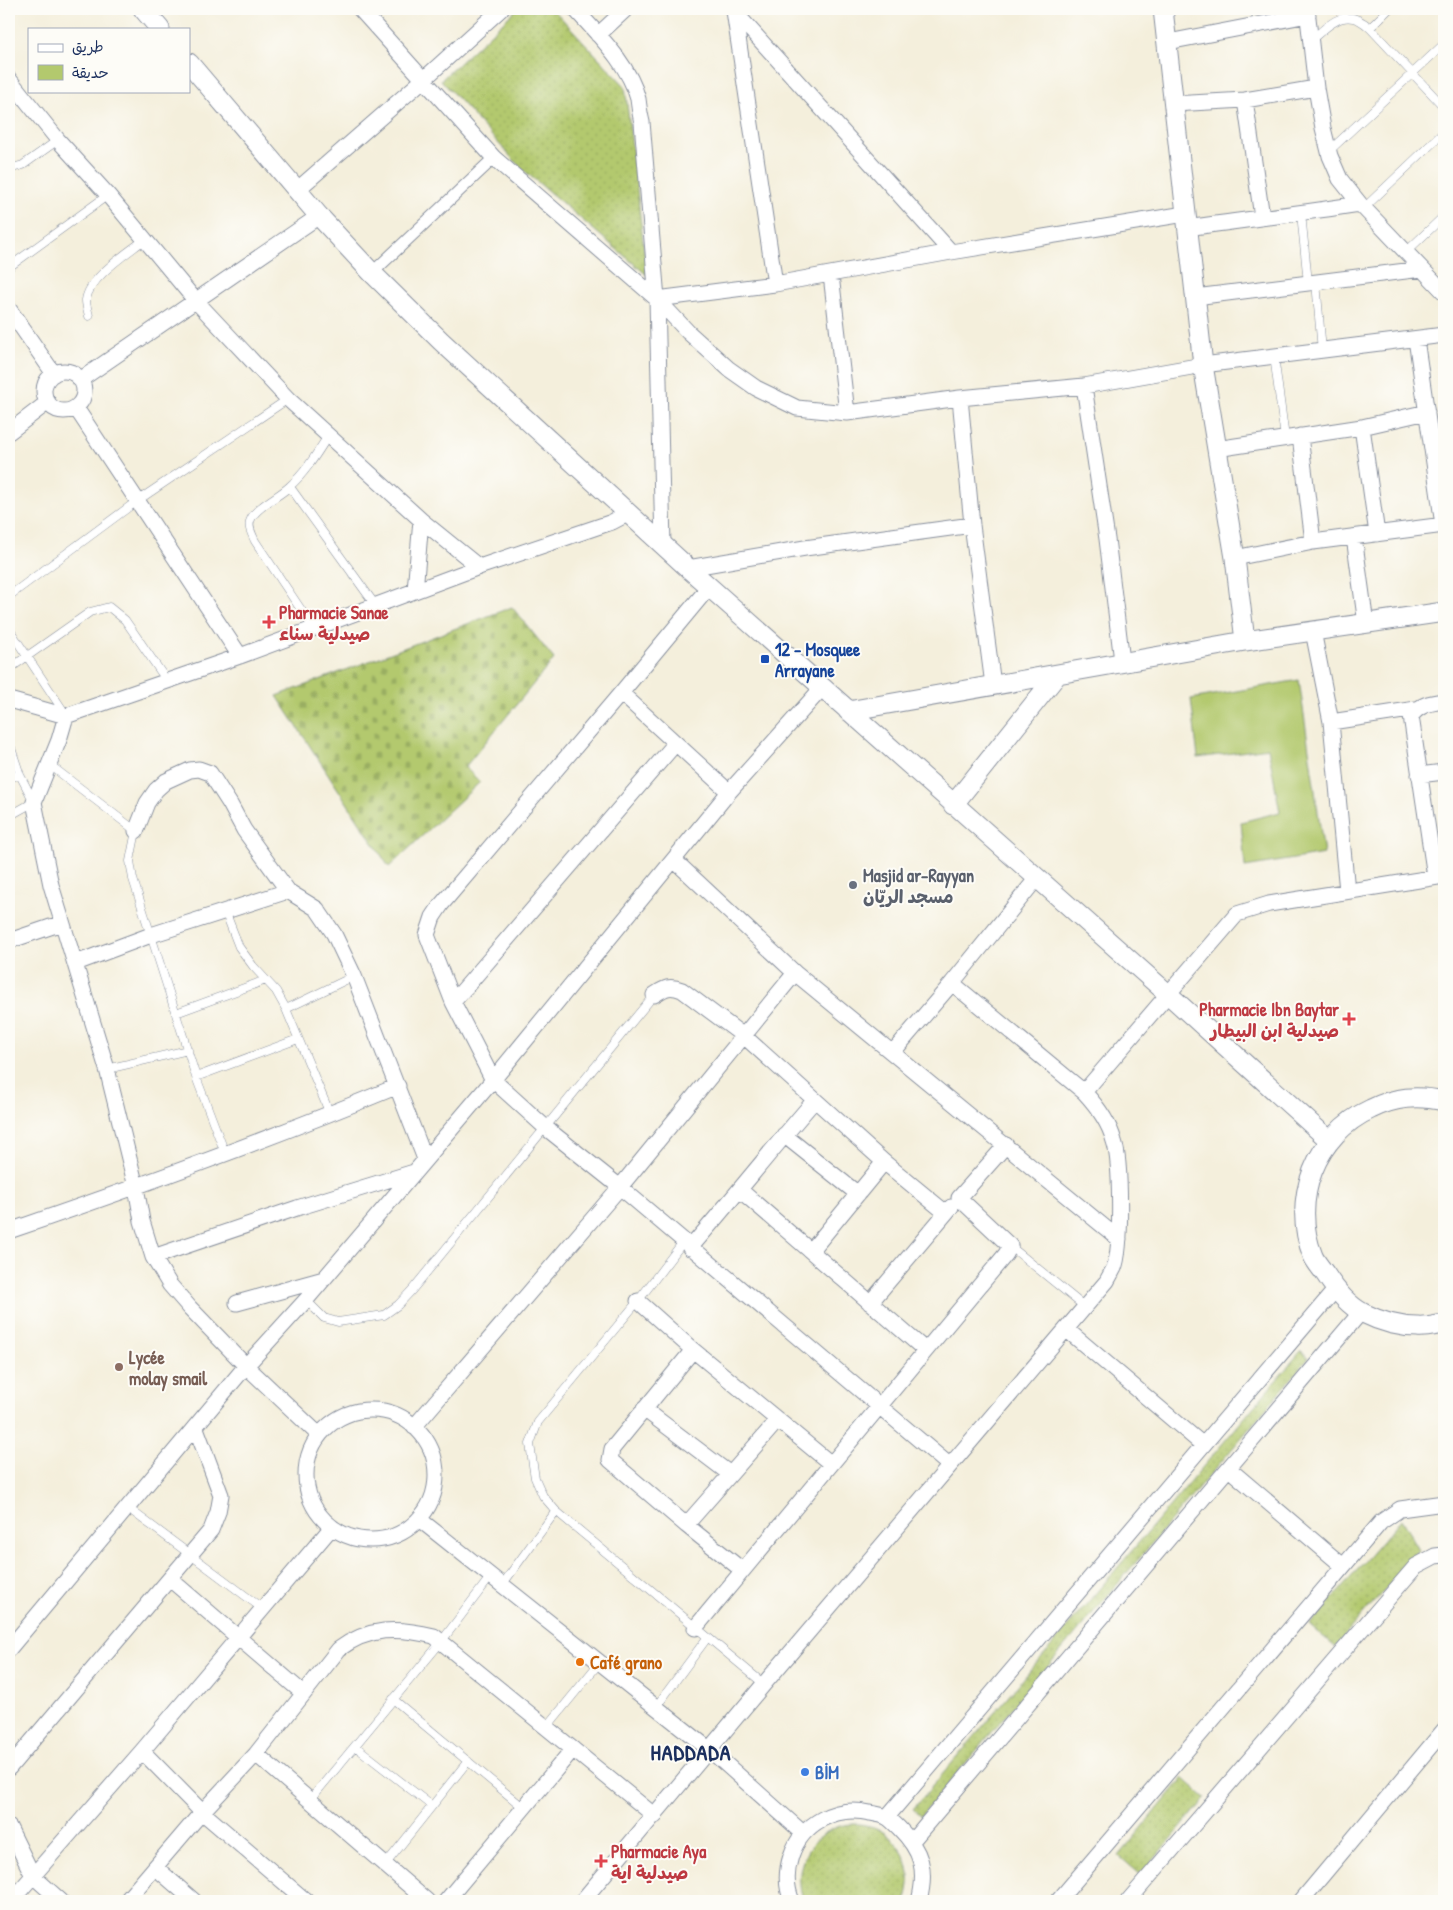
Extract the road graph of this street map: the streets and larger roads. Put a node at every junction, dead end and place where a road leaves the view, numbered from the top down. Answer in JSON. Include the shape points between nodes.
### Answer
{"nodes":[{"id":1,"x":143,"y":9,"type":"edge"},
{"id":2,"x":360,"y":9,"type":"edge"},
{"id":3,"x":501,"y":9,"type":"edge"},
{"id":4,"x":575,"y":9,"type":"edge"},
{"id":5,"x":626,"y":9,"type":"edge"},
{"id":6,"x":1163,"y":9,"type":"edge"},
{"id":7,"x":733,"y":10,"type":"edge"},
{"id":8,"x":1307,"y":12,"type":"edge"},
{"id":9,"x":159,"y":28,"type":"edge"},
{"id":10,"x":598,"y":35,"type":"junction"},
{"id":11,"x":1168,"y":42,"type":"junction"},
{"id":12,"x":190,"y":63,"type":"edge"},
{"id":13,"x":9,"y":80,"type":"edge"},
{"id":14,"x":424,"y":80,"type":"junction"},
{"id":15,"x":1316,"y":88,"type":"junction"},
{"id":16,"x":1245,"y":100,"type":"junction"},
{"id":17,"x":1172,"y":104,"type":"junction"},
{"id":18,"x":494,"y":158,"type":"junction"},
{"id":19,"x":297,"y":190,"type":"junction"},
{"id":20,"x":1362,"y":206,"type":"junction"},
{"id":21,"x":319,"y":216,"type":"junction"},
{"id":22,"x":1262,"y":217,"type":"junction"},
{"id":23,"x":1186,"y":221,"type":"junction"},
{"id":24,"x":951,"y":252,"type":"junction"},
{"id":25,"x":1422,"y":268,"type":"junction"},
{"id":26,"x":372,"y":273,"type":"junction"},
{"id":27,"x":831,"y":275,"type":"junction"},
{"id":28,"x":775,"y":284,"type":"junction"},
{"id":29,"x":1444,"y":292,"type":"edge"},
{"id":30,"x":1195,"y":297,"type":"junction"},
{"id":31,"x":657,"y":299,"type":"junction"},
{"id":32,"x":194,"y":300,"type":"junction"},
{"id":33,"x":9,"y":309,"type":"edge"},
{"id":34,"x":1444,"y":335,"type":"edge"},
{"id":35,"x":1416,"y":339,"type":"junction"},
{"id":36,"x":1203,"y":365,"type":"junction"},
{"id":37,"x":54,"y":374,"type":"junction"},
{"id":38,"x":80,"y":380,"type":"junction"},
{"id":39,"x":1084,"y":386,"type":"junction"},
{"id":40,"x":960,"y":398,"type":"junction"},
{"id":41,"x":48,"y":402,"type":"junction"},
{"id":42,"x":76,"y":408,"type":"junction"},
{"id":43,"x":1427,"y":412,"type":"junction"},
{"id":44,"x":847,"y":413,"type":"junction"},
{"id":45,"x":1362,"y":427,"type":"junction"},
{"id":46,"x":9,"y":432,"type":"edge"},
{"id":47,"x":1437,"y":435,"type":"edge"},
{"id":48,"x":1292,"y":437,"type":"junction"},
{"id":49,"x":1216,"y":449,"type":"junction"},
{"id":50,"x":629,"y":513,"type":"junction"},
{"id":51,"x":421,"y":520,"type":"junction"},
{"id":52,"x":972,"y":525,"type":"junction"},
{"id":53,"x":1444,"y":525,"type":"edge"},
{"id":54,"x":1377,"y":534,"type":"junction"},
{"id":55,"x":1354,"y":537,"type":"junction"},
{"id":56,"x":1313,"y":542,"type":"junction"},
{"id":57,"x":663,"y":545,"type":"junction"},
{"id":58,"x":1235,"y":558,"type":"junction"},
{"id":59,"x":479,"y":567,"type":"junction"},
{"id":60,"x":688,"y":568,"type":"junction"},
{"id":61,"x":709,"y":587,"type":"junction"},
{"id":62,"x":415,"y":591,"type":"junction"},
{"id":63,"x":1444,"y":612,"type":"edge"},
{"id":64,"x":1366,"y":624,"type":"junction"},
{"id":65,"x":1313,"y":631,"type":"junction"},
{"id":66,"x":1244,"y":641,"type":"junction"},
{"id":67,"x":240,"y":656,"type":"junction"},
{"id":68,"x":1122,"y":661,"type":"junction"},
{"id":69,"x":1057,"y":675,"type":"junction"},
{"id":70,"x":993,"y":685,"type":"junction"},
{"id":71,"x":822,"y":688,"type":"junction"},
{"id":72,"x":622,"y":693,"type":"junction"},
{"id":73,"x":9,"y":700,"type":"edge"},
{"id":74,"x":1444,"y":701,"type":"edge"},
{"id":75,"x":1416,"y":709,"type":"junction"},
{"id":76,"x":848,"y":711,"type":"junction"},
{"id":77,"x":66,"y":716,"type":"junction"},
{"id":78,"x":1331,"y":722,"type":"junction"},
{"id":79,"x":675,"y":744,"type":"junction"},
{"id":80,"x":1444,"y":772,"type":"edge"},
{"id":81,"x":1419,"y":775,"type":"junction"},
{"id":82,"x":730,"y":792,"type":"junction"},
{"id":83,"x":953,"y":804,"type":"junction"},
{"id":84,"x":136,"y":830,"type":"road end"},
{"id":85,"x":675,"y":861,"type":"junction"},
{"id":86,"x":1440,"y":876,"type":"edge"},
{"id":87,"x":1037,"y":878,"type":"junction"},
{"id":88,"x":288,"y":891,"type":"junction"},
{"id":89,"x":1347,"y":891,"type":"junction"},
{"id":90,"x":62,"y":923,"type":"junction"},
{"id":91,"x":9,"y":941,"type":"edge"},
{"id":92,"x":76,"y":963,"type":"junction"},
{"id":93,"x":796,"y":973,"type":"junction"},
{"id":94,"x":952,"y":983,"type":"junction"},
{"id":95,"x":1168,"y":994,"type":"junction"},
{"id":96,"x":654,"y":996,"type":"road end"},
{"id":97,"x":453,"y":1002,"type":"junction"},
{"id":98,"x":745,"y":1037,"type":"junction"},
{"id":99,"x":893,"y":1052,"type":"junction"},
{"id":100,"x":493,"y":1080,"type":"junction"},
{"id":101,"x":398,"y":1086,"type":"junction"},
{"id":102,"x":1084,"y":1092,"type":"junction"},
{"id":103,"x":814,"y":1101,"type":"junction"},
{"id":104,"x":1444,"y":1101,"type":"edge"},
{"id":105,"x":784,"y":1134,"type":"junction"},
{"id":106,"x":1329,"y":1140,"type":"junction"},
{"id":107,"x":1006,"y":1145,"type":"junction"},
{"id":108,"x":425,"y":1159,"type":"junction"},
{"id":109,"x":884,"y":1162,"type":"junction"},
{"id":110,"x":414,"y":1172,"type":"junction"},
{"id":111,"x":136,"y":1187,"type":"junction"},
{"id":112,"x":620,"y":1187,"type":"junction"},
{"id":113,"x":740,"y":1190,"type":"junction"},
{"id":114,"x":858,"y":1194,"type":"junction"},
{"id":115,"x":959,"y":1198,"type":"junction"},
{"id":116,"x":946,"y":1213,"type":"junction"},
{"id":117,"x":9,"y":1231,"type":"edge"},
{"id":118,"x":1119,"y":1239,"type":"junction"},
{"id":119,"x":687,"y":1245,"type":"junction"},
{"id":120,"x":810,"y":1251,"type":"junction"},
{"id":121,"x":153,"y":1257,"type":"junction"},
{"id":122,"x":324,"y":1279,"type":"junction"},
{"id":123,"x":1335,"y":1290,"type":"junction"},
{"id":124,"x":638,"y":1301,"type":"road end"},
{"id":125,"x":237,"y":1303,"type":"dead end"},
{"id":126,"x":870,"y":1303,"type":"junction"},
{"id":127,"x":1361,"y":1312,"type":"junction"},
{"id":128,"x":1444,"y":1324,"type":"edge"},
{"id":129,"x":1066,"y":1329,"type":"junction"},
{"id":130,"x":693,"y":1350,"type":"junction"},
{"id":131,"x":925,"y":1350,"type":"junction"},
{"id":132,"x":246,"y":1366,"type":"junction"},
{"id":133,"x":878,"y":1405,"type":"junction"},
{"id":134,"x":644,"y":1410,"type":"junction"},
{"id":135,"x":778,"y":1420,"type":"junction"},
{"id":136,"x":414,"y":1427,"type":"junction"},
{"id":137,"x":196,"y":1428,"type":"junction"},
{"id":138,"x":319,"y":1435,"type":"junction"},
{"id":139,"x":1203,"y":1445,"type":"junction"},
{"id":140,"x":830,"y":1463,"type":"junction"},
{"id":141,"x":949,"y":1465,"type":"junction"},
{"id":142,"x":1229,"y":1469,"type":"junction"},
{"id":143,"x":730,"y":1474,"type":"junction"},
{"id":144,"x":1444,"y":1503,"type":"edge"},
{"id":145,"x":419,"y":1518,"type":"junction"},
{"id":146,"x":686,"y":1525,"type":"junction"},
{"id":147,"x":332,"y":1527,"type":"junction"},
{"id":148,"x":1444,"y":1555,"type":"edge"},
{"id":149,"x":1343,"y":1566,"type":"junction"},
{"id":150,"x":742,"y":1570,"type":"junction"},
{"id":151,"x":170,"y":1579,"type":"junction"},
{"id":152,"x":695,"y":1628,"type":"road end"},
{"id":153,"x":238,"y":1638,"type":"junction"},
{"id":154,"x":9,"y":1649,"type":"edge"},
{"id":155,"x":303,"y":1693,"type":"junction"},
{"id":156,"x":1444,"y":1730,"type":"edge"},
{"id":157,"x":573,"y":1749,"type":"junction"},
{"id":158,"x":710,"y":1750,"type":"junction"},
{"id":159,"x":142,"y":1751,"type":"junction"},
{"id":160,"x":256,"y":1754,"type":"junction"},
{"id":161,"x":9,"y":1768,"type":"edge"},
{"id":162,"x":202,"y":1812,"type":"junction"},
{"id":163,"x":655,"y":1816,"type":"junction"},
{"id":164,"x":886,"y":1817,"type":"junction"},
{"id":165,"x":9,"y":1827,"type":"edge"},
{"id":166,"x":803,"y":1833,"type":"junction"},
{"id":167,"x":912,"y":1841,"type":"junction"},
{"id":168,"x":155,"y":1867,"type":"junction"},
{"id":169,"x":33,"y":1876,"type":"junction"},
{"id":170,"x":11,"y":1901,"type":"edge"},
{"id":171,"x":61,"y":1901,"type":"edge"},
{"id":172,"x":126,"y":1901,"type":"edge"},
{"id":173,"x":194,"y":1901,"type":"edge"},
{"id":174,"x":306,"y":1901,"type":"edge"},
{"id":175,"x":427,"y":1901,"type":"edge"},
{"id":176,"x":446,"y":1901,"type":"edge"},
{"id":177,"x":582,"y":1901,"type":"edge"},
{"id":178,"x":792,"y":1901,"type":"edge"},
{"id":179,"x":919,"y":1901,"type":"edge"},
{"id":180,"x":1058,"y":1901,"type":"edge"},
{"id":181,"x":1128,"y":1901,"type":"edge"},
{"id":182,"x":1301,"y":1901,"type":"edge"}],
"edges":[{"from":1,"to":9,"type":"street"},
{"from":2,"to":14,"type":"street"},
{"from":3,"to":14,"type":"street"},
{"from":4,"to":10,"type":"street"},
{"from":5,"to":10,"type":"street"},
{"from":6,"to":11,"type":"street"},
{"from":7,"to":24,"type":"street"},
{"from":7,"to":28,"type":"street"},
{"from":8,"to":11,"type":"street"},
{"from":8,"to":15,"type":"street"},
{"from":10,"to":31,"type":"street","via":[[617,58],[637,98],[642,122]]},
{"from":11,"to":17,"type":"street"},
{"from":12,"to":19,"type":"street"},
{"from":13,"to":32,"type":"street"},
{"from":14,"to":18,"type":"street"},
{"from":14,"to":19,"type":"street"},
{"from":15,"to":16,"type":"street"},
{"from":15,"to":20,"type":"street","via":[[1329,152],[1340,179]]},
{"from":16,"to":17,"type":"street"},
{"from":16,"to":22,"type":"street"},
{"from":17,"to":23,"type":"street"},
{"from":18,"to":26,"type":"street"},
{"from":18,"to":31,"type":"street"},
{"from":19,"to":21,"type":"street"},
{"from":20,"to":22,"type":"street"},
{"from":20,"to":25,"type":"street"},
{"from":21,"to":26,"type":"street"},
{"from":21,"to":32,"type":"street"},
{"from":22,"to":23,"type":"street"},
{"from":23,"to":24,"type":"street"},
{"from":23,"to":30,"type":"street"},
{"from":24,"to":27,"type":"street"},
{"from":25,"to":29,"type":"street"},
{"from":25,"to":30,"type":"street"},
{"from":26,"to":50,"type":"street","via":[[441,341]]},
{"from":27,"to":28,"type":"street"},
{"from":27,"to":44,"type":"street"},
{"from":28,"to":31,"type":"street"},
{"from":30,"to":36,"type":"street"},
{"from":31,"to":44,"type":"street","via":[[688,332],[756,388],[798,408]]},
{"from":31,"to":57,"type":"street"},
{"from":32,"to":38,"type":"street"},
{"from":32,"to":51,"type":"street","via":[[288,399]]},
{"from":33,"to":37,"type":"street"},
{"from":34,"to":35,"type":"street"},
{"from":35,"to":36,"type":"street"},
{"from":35,"to":43,"type":"street"},
{"from":36,"to":39,"type":"street"},
{"from":36,"to":49,"type":"street"},
{"from":37,"to":38,"type":"street","via":[[68,372]]},
{"from":37,"to":41,"type":"street","via":[[46,382],[44,392]]},
{"from":38,"to":42,"type":"street","via":[[84,394]]},
{"from":39,"to":40,"type":"street"},
{"from":39,"to":68,"type":"street"},
{"from":40,"to":44,"type":"street"},
{"from":40,"to":52,"type":"street"},
{"from":41,"to":42,"type":"street","via":[[56,410]]},
{"from":41,"to":46,"type":"street"},
{"from":42,"to":67,"type":"street"},
{"from":43,"to":45,"type":"street"},
{"from":43,"to":47,"type":"street"},
{"from":45,"to":48,"type":"street"},
{"from":45,"to":54,"type":"street"},
{"from":47,"to":53,"type":"street"},
{"from":48,"to":49,"type":"street"},
{"from":48,"to":56,"type":"street"},
{"from":49,"to":58,"type":"street"},
{"from":50,"to":57,"type":"street"},
{"from":50,"to":59,"type":"street","via":[[612,522]]},
{"from":51,"to":59,"type":"street"},
{"from":51,"to":62,"type":"street"},
{"from":52,"to":60,"type":"street"},
{"from":52,"to":70,"type":"street"},
{"from":53,"to":54,"type":"street"},
{"from":54,"to":55,"type":"street"},
{"from":55,"to":56,"type":"street"},
{"from":55,"to":64,"type":"street"},
{"from":56,"to":58,"type":"street"},
{"from":57,"to":60,"type":"street"},
{"from":58,"to":66,"type":"street"},
{"from":59,"to":62,"type":"street"},
{"from":60,"to":61,"type":"street"},
{"from":61,"to":71,"type":"street"},
{"from":61,"to":72,"type":"street"},
{"from":62,"to":67,"type":"street"},
{"from":63,"to":64,"type":"street"},
{"from":64,"to":65,"type":"street"},
{"from":65,"to":66,"type":"street"},
{"from":65,"to":78,"type":"street"},
{"from":66,"to":68,"type":"street"},
{"from":67,"to":77,"type":"street"},
{"from":68,"to":69,"type":"street"},
{"from":69,"to":70,"type":"street"},
{"from":69,"to":83,"type":"street"},
{"from":70,"to":76,"type":"street"},
{"from":71,"to":76,"type":"street"},
{"from":71,"to":82,"type":"street"},
{"from":72,"to":79,"type":"street"},
{"from":72,"to":97,"type":"street","via":[[433,916],[427,935]]},
{"from":73,"to":77,"type":"street"},
{"from":74,"to":75,"type":"street"},
{"from":75,"to":78,"type":"street"},
{"from":75,"to":81,"type":"street","via":[[1411,722]]},
{"from":76,"to":83,"type":"street"},
{"from":77,"to":90,"type":"street","via":[[34,802]]},
{"from":78,"to":89,"type":"street"},
{"from":79,"to":82,"type":"street"},
{"from":79,"to":97,"type":"street"},
{"from":80,"to":81,"type":"street"},
{"from":81,"to":86,"type":"street"},
{"from":82,"to":85,"type":"street"},
{"from":83,"to":87,"type":"street"},
{"from":84,"to":88,"type":"street","via":[[156,790],[176,775],[190,770],[206,770]]},
{"from":85,"to":93,"type":"street"},
{"from":85,"to":100,"type":"street"},
{"from":86,"to":89,"type":"street"},
{"from":87,"to":94,"type":"street"},
{"from":87,"to":95,"type":"street"},
{"from":88,"to":92,"type":"street"},
{"from":88,"to":101,"type":"street","via":[[317,909],[328,923],[354,976]]},
{"from":89,"to":95,"type":"street","via":[[1269,904],[1237,914]]},
{"from":90,"to":91,"type":"street"},
{"from":90,"to":92,"type":"street"},
{"from":92,"to":111,"type":"street","via":[[108,1069]]},
{"from":93,"to":98,"type":"street"},
{"from":93,"to":99,"type":"street"},
{"from":94,"to":99,"type":"street"},
{"from":94,"to":102,"type":"street"},
{"from":95,"to":102,"type":"street"},
{"from":95,"to":106,"type":"street"},
{"from":96,"to":98,"type":"street","via":[[673,986],[682,990]]},
{"from":97,"to":100,"type":"street"},
{"from":98,"to":103,"type":"street"},
{"from":98,"to":112,"type":"street"},
{"from":99,"to":107,"type":"street"},
{"from":100,"to":108,"type":"street"},
{"from":100,"to":112,"type":"street","via":[[546,1128]]},
{"from":101,"to":108,"type":"street"},
{"from":101,"to":111,"type":"street"},
{"from":102,"to":118,"type":"street","via":[[1099,1108],[1114,1140],[1118,1161]]},
{"from":103,"to":105,"type":"street"},
{"from":103,"to":109,"type":"street"},
{"from":104,"to":106,"type":"street","via":[[1426,1096],[1389,1100],[1356,1116]]},
{"from":105,"to":113,"type":"street"},
{"from":105,"to":114,"type":"street"},
{"from":106,"to":123,"type":"street","via":[[1311,1174],[1305,1197],[1305,1228],[1313,1257]]},
{"from":107,"to":115,"type":"street"},
{"from":107,"to":118,"type":"street"},
{"from":108,"to":110,"type":"street"},
{"from":109,"to":114,"type":"street"},
{"from":109,"to":116,"type":"street"},
{"from":110,"to":121,"type":"street"},
{"from":110,"to":122,"type":"street"},
{"from":111,"to":117,"type":"street"},
{"from":111,"to":121,"type":"street"},
{"from":112,"to":119,"type":"street"},
{"from":112,"to":136,"type":"street"},
{"from":113,"to":119,"type":"street"},
{"from":113,"to":120,"type":"street"},
{"from":114,"to":120,"type":"street"},
{"from":115,"to":116,"type":"street"},
{"from":115,"to":131,"type":"street","via":[[1010,1246]]},
{"from":116,"to":126,"type":"street"},
{"from":118,"to":129,"type":"street","via":[[1115,1267],[1107,1281]]},
{"from":119,"to":133,"type":"street"},
{"from":120,"to":126,"type":"street"},
{"from":121,"to":132,"type":"street","via":[[170,1286]]},
{"from":122,"to":125,"type":"street"},
{"from":122,"to":132,"type":"street"},
{"from":123,"to":127,"type":"street"},
{"from":123,"to":139,"type":"street"},
{"from":124,"to":130,"type":"street"},
{"from":126,"to":131,"type":"street"},
{"from":127,"to":128,"type":"street","via":[[1384,1322],[1418,1327]]},
{"from":127,"to":142,"type":"street"},
{"from":129,"to":139,"type":"street"},
{"from":129,"to":141,"type":"street"},
{"from":130,"to":134,"type":"street"},
{"from":130,"to":135,"type":"street"},
{"from":131,"to":133,"type":"street"},
{"from":132,"to":137,"type":"street"},
{"from":132,"to":138,"type":"street"},
{"from":133,"to":140,"type":"street"},
{"from":133,"to":141,"type":"street"},
{"from":134,"to":143,"type":"street"},
{"from":134,"to":146,"type":"street","via":[[612,1449],[610,1460]]},
{"from":135,"to":140,"type":"street"},
{"from":135,"to":143,"type":"street"},
{"from":136,"to":138,"type":"street","via":[[390,1412],[374,1410],[351,1413],[331,1423]]},
{"from":136,"to":145,"type":"street","via":[[426,1439],[435,1460],[436,1488],[428,1509]]},
{"from":137,"to":151,"type":"street","via":[[221,1495],[211,1530]]},
{"from":137,"to":154,"type":"street"},
{"from":138,"to":147,"type":"street","via":[[308,1458],[306,1480],[310,1499],[322,1519]]},
{"from":139,"to":164,"type":"street"},
{"from":140,"to":150,"type":"street"},
{"from":141,"to":158,"type":"street"},
{"from":142,"to":149,"type":"street"},
{"from":142,"to":167,"type":"street"},
{"from":143,"to":146,"type":"street"},
{"from":144,"to":149,"type":"street","via":[[1400,1509],[1380,1522]]},
{"from":145,"to":147,"type":"street","via":[[411,1528],[390,1539],[367,1541],[340,1533]]},
{"from":145,"to":158,"type":"street"},
{"from":146,"to":150,"type":"street"},
{"from":147,"to":153,"type":"street"},
{"from":148,"to":181,"type":"street","via":[[1416,1566]]},
{"from":149,"to":180,"type":"street"},
{"from":150,"to":152,"type":"street"},
{"from":151,"to":153,"type":"street"},
{"from":151,"to":161,"type":"street"},
{"from":153,"to":155,"type":"street"},
{"from":153,"to":159,"type":"street"},
{"from":155,"to":157,"type":"street","via":[[338,1649],[353,1639],[375,1631],[418,1632],[434,1636]]},
{"from":155,"to":160,"type":"street"},
{"from":156,"to":182,"type":"street"},
{"from":157,"to":163,"type":"street"},
{"from":157,"to":176,"type":"street"},
{"from":158,"to":163,"type":"street"},
{"from":158,"to":166,"type":"street"},
{"from":159,"to":162,"type":"street"},
{"from":159,"to":169,"type":"street"},
{"from":160,"to":162,"type":"street"},
{"from":160,"to":175,"type":"street"},
{"from":162,"to":168,"type":"street"},
{"from":162,"to":174,"type":"street"},
{"from":163,"to":177,"type":"street"},
{"from":164,"to":166,"type":"street","via":[[856,1810],[836,1812],[818,1820]]},
{"from":164,"to":167,"type":"street"},
{"from":165,"to":169,"type":"street"},
{"from":166,"to":178,"type":"street","via":[[789,1863],[787,1880]]},
{"from":167,"to":179,"type":"street","via":[[918,1851],[923,1876]]},
{"from":168,"to":172,"type":"street"},
{"from":168,"to":173,"type":"street"},
{"from":169,"to":170,"type":"street"},
{"from":169,"to":171,"type":"street"}]}
